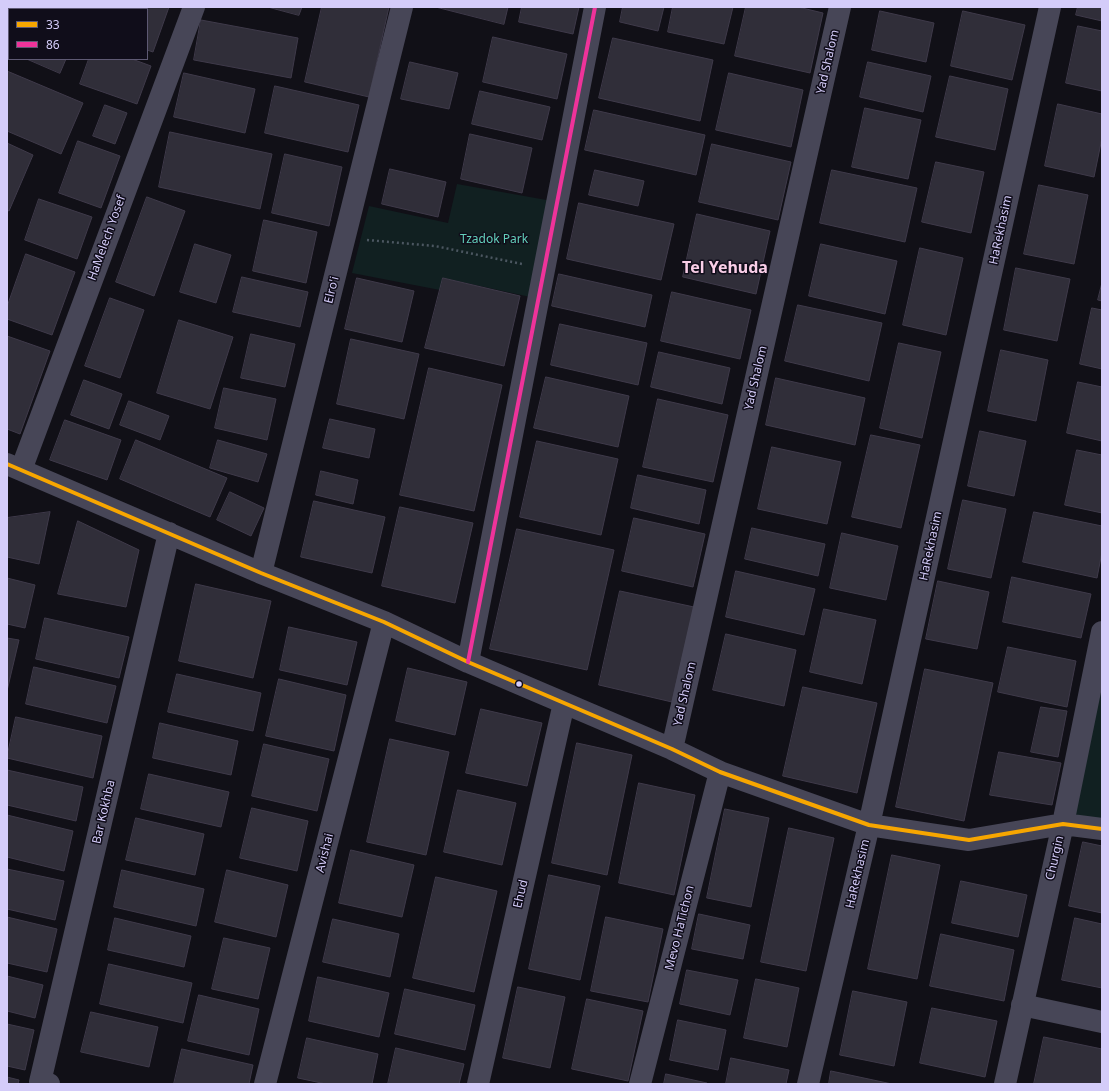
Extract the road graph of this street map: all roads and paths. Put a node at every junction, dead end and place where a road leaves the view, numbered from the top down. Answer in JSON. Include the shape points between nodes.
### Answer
{"nodes":[{"id":1,"x":194,"y":7,"type":"edge"},
{"id":2,"x":402,"y":7,"type":"edge"},
{"id":3,"x":595,"y":7,"type":"edge"},
{"id":4,"x":840,"y":7,"type":"edge"},
{"id":5,"x":1050,"y":7,"type":"edge"},
{"id":6,"x":344,"y":238,"type":"junction"},
{"id":7,"x":545,"y":268,"type":"junction"},
{"id":8,"x":14,"y":467,"type":"edge"},
{"id":9,"x":169,"y":533,"type":"junction"},
{"id":10,"x":261,"y":573,"type":"junction"},
{"id":11,"x":384,"y":622,"type":"junction"},
{"id":12,"x":1102,"y":632,"type":"edge"},
{"id":13,"x":468,"y":662,"type":"junction"},
{"id":14,"x":564,"y":703,"type":"junction"},
{"id":15,"x":672,"y":749,"type":"junction"},
{"id":16,"x":720,"y":772,"type":"junction"},
{"id":17,"x":1062,"y":824,"type":"junction"},
{"id":18,"x":869,"y":825,"type":"junction"},
{"id":19,"x":1102,"y":829,"type":"edge"},
{"id":20,"x":1022,"y":1005,"type":"junction"},
{"id":21,"x":1102,"y":1022,"type":"edge"},
{"id":22,"x":49,"y":1084,"type":"edge"},
{"id":23,"x":265,"y":1084,"type":"edge"},
{"id":24,"x":478,"y":1084,"type":"edge"},
{"id":25,"x":640,"y":1084,"type":"edge"},
{"id":26,"x":808,"y":1084,"type":"edge"},
{"id":27,"x":1005,"y":1084,"type":"edge"}],
"edges":[{"from":1,"to":8,"type":"street","name":"HaMelech Yosef"},
{"from":2,"to":6,"type":"street","name":"Elro'i"},
{"from":3,"to":7,"type":"street"},
{"from":4,"to":15,"type":"street","name":"Yad Shalom"},
{"from":5,"to":18,"type":"street","name":"HaRekhasim"},
{"from":6,"to":7,"type":"path","via":[[435,246]]},
{"from":6,"to":10,"type":"street","name":"Elro'i"},
{"from":7,"to":13,"type":"street"},
{"from":8,"to":9,"type":"street"},
{"from":9,"to":10,"type":"street"},
{"from":9,"to":22,"type":"street","name":"Bar Kokhba","via":[[40,1082]]},
{"from":10,"to":11,"type":"street"},
{"from":11,"to":13,"type":"street"},
{"from":11,"to":23,"type":"street","name":"Avishai"},
{"from":12,"to":17,"type":"street","name":"Churgin"},
{"from":13,"to":14,"type":"street"},
{"from":14,"to":15,"type":"street"},
{"from":14,"to":24,"type":"street","name":"Ehud"},
{"from":15,"to":16,"type":"street"},
{"from":16,"to":18,"type":"street"},
{"from":16,"to":25,"type":"street","name":"Mevo HaTichon"},
{"from":17,"to":18,"type":"street","via":[[969,840]]},
{"from":17,"to":19,"type":"street"},
{"from":17,"to":20,"type":"street","name":"Churgin"},
{"from":18,"to":26,"type":"street","name":"HaRekhasim"},
{"from":20,"to":21,"type":"street"},
{"from":20,"to":27,"type":"street","name":"Churgin"}]}
